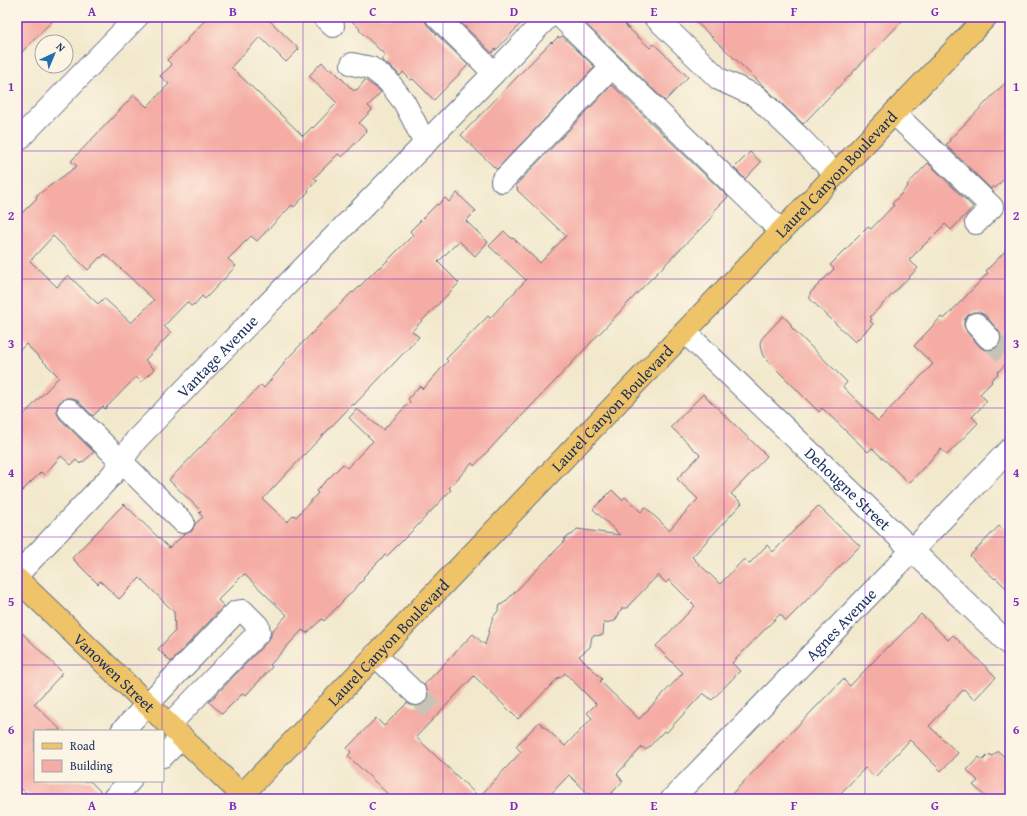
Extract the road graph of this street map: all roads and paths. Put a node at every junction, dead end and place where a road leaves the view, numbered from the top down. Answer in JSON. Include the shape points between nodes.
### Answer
{"nodes":[{"id":1,"x":137,"y":17,"type":"edge"},
{"id":2,"x":437,"y":17,"type":"edge"},
{"id":3,"x":548,"y":17,"type":"edge"},
{"id":4,"x":560,"y":17,"type":"edge"},
{"id":5,"x":655,"y":17,"type":"edge"},
{"id":6,"x":986,"y":17,"type":"edge"},
{"id":7,"x":352,"y":64,"type":"dead end"},
{"id":8,"x":612,"y":67,"type":"junction"},
{"id":9,"x":494,"y":73,"type":"junction"},
{"id":10,"x":894,"y":113,"type":"junction"},
{"id":11,"x":17,"y":141,"type":"edge"},
{"id":12,"x":425,"y":144,"type":"junction"},
{"id":13,"x":835,"y":174,"type":"junction"},
{"id":14,"x":502,"y":182,"type":"dead end"},
{"id":15,"x":976,"y":223,"type":"dead end"},
{"id":16,"x":781,"y":231,"type":"junction"},
{"id":17,"x":685,"y":332,"type":"junction"},
{"id":18,"x":69,"y":410,"type":"dead end"},
{"id":19,"x":1010,"y":449,"type":"edge"},
{"id":20,"x":121,"y":462,"type":"junction"},
{"id":21,"x":183,"y":522,"type":"dead end"},
{"id":22,"x":912,"y":550,"type":"junction"},
{"id":23,"x":17,"y":575,"type":"edge"},
{"id":24,"x":17,"y":579,"type":"edge"},
{"id":25,"x":1010,"y":645,"type":"edge"},
{"id":26,"x":375,"y":655,"type":"junction"},
{"id":27,"x":416,"y":694,"type":"tunnel mouth"},
{"id":28,"x":147,"y":704,"type":"junction"},
{"id":29,"x":123,"y":730,"type":"edge"},
{"id":30,"x":175,"y":731,"type":"junction"},
{"id":31,"x":164,"y":754,"type":"edge"},
{"id":32,"x":242,"y":798,"type":"edge"},
{"id":33,"x":672,"y":799,"type":"edge"}],
"edges":[{"from":1,"to":11,"type":"street"},
{"from":2,"to":9,"type":"street"},
{"from":3,"to":9,"type":"street","name":"Vantage Avenue"},
{"from":4,"to":8,"type":"street"},
{"from":5,"to":13,"type":"street","via":[[719,79],[756,96]]},
{"from":6,"to":10,"type":"main road","name":"Laurel Canyon Boulevard"},
{"from":7,"to":12,"type":"street","via":[[371,68],[388,81],[404,102]]},
{"from":8,"to":14,"type":"street"},
{"from":8,"to":16,"type":"street"},
{"from":9,"to":12,"type":"street","name":"Vantage Avenue"},
{"from":10,"to":13,"type":"main road","name":"Laurel Canyon Boulevard"},
{"from":10,"to":15,"type":"street","via":[[992,207]]},
{"from":12,"to":20,"type":"street","name":"Vantage Avenue","via":[[222,350],[136,440]]},
{"from":13,"to":16,"type":"main road","name":"Laurel Canyon Boulevard"},
{"from":16,"to":17,"type":"main road","name":"Laurel Canyon Boulevard"},
{"from":17,"to":22,"type":"street","name":"Dehougne Street"},
{"from":17,"to":26,"type":"main road","name":"Laurel Canyon Boulevard"},
{"from":18,"to":20,"type":"street"},
{"from":19,"to":22,"type":"street","name":"Agnes Avenue"},
{"from":20,"to":21,"type":"street"},
{"from":20,"to":23,"type":"street","name":"Vantage Avenue","via":[[112,475]]},
{"from":22,"to":25,"type":"street","name":"Dehougne Street"},
{"from":22,"to":33,"type":"street","name":"Agnes Avenue"},
{"from":24,"to":28,"type":"main road","name":"Vanowen Street"},
{"from":26,"to":27,"type":"street"},
{"from":26,"to":32,"type":"main road","name":"Laurel Canyon Boulevard"},
{"from":28,"to":29,"type":"street"},
{"from":28,"to":30,"type":"main road","name":"Vanowen Street"},
{"from":28,"to":30,"type":"street","via":[[236,612],[242,611],[258,626],[258,632]]},
{"from":30,"to":31,"type":"street"},
{"from":30,"to":32,"type":"main road","name":"Vanowen Street"}]}
